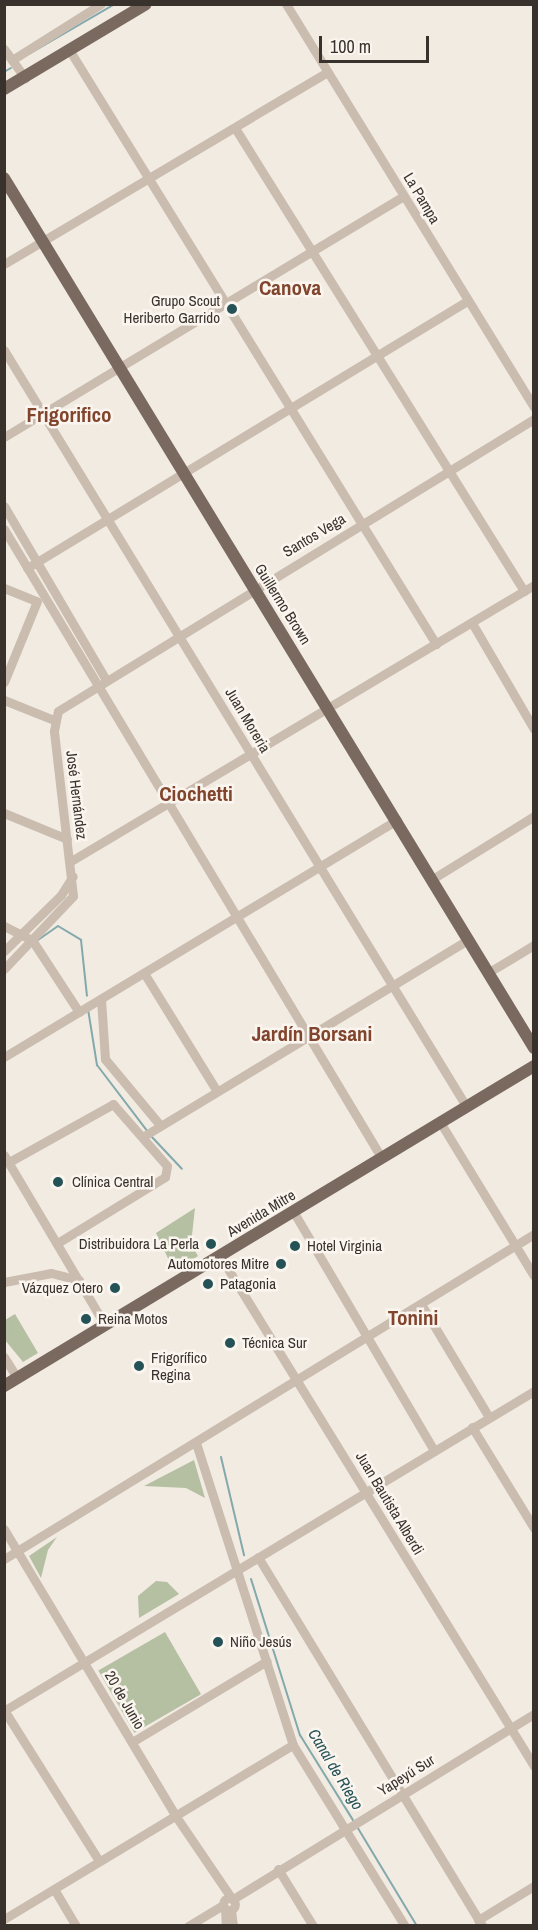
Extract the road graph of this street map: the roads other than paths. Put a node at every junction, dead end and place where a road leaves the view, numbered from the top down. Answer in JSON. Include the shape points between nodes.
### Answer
{"nodes":[{"id":1,"x":101,"y":4,"type":"edge"},
{"id":2,"x":146,"y":4,"type":"edge"},
{"id":3,"x":286,"y":4,"type":"edge"},
{"id":4,"x":4,"y":49,"type":"edge"},
{"id":5,"x":70,"y":51,"type":"junction"},
{"id":6,"x":12,"y":60,"type":"junction"},
{"id":7,"x":327,"y":72,"type":"junction"},
{"id":8,"x":25,"y":78,"type":"junction"},
{"id":9,"x":4,"y":89,"type":"edge"},
{"id":10,"x":235,"y":128,"type":"junction"},
{"id":11,"x":4,"y":178,"type":"edge"},
{"id":12,"x":150,"y":180,"type":"junction"},
{"id":13,"x":403,"y":196,"type":"junction"},
{"id":14,"x":43,"y":241,"type":"junction"},
{"id":15,"x":313,"y":252,"type":"junction"},
{"id":16,"x":4,"y":264,"type":"edge"},
{"id":17,"x":467,"y":301,"type":"junction"},
{"id":18,"x":227,"y":305,"type":"junction"},
{"id":19,"x":4,"y":350,"type":"edge"},
{"id":20,"x":378,"y":356,"type":"junction"},
{"id":21,"x":120,"y":366,"type":"junction"},
{"id":22,"x":534,"y":407,"type":"edge"},
{"id":23,"x":291,"y":409,"type":"junction"},
{"id":24,"x":43,"y":413,"type":"junction"},
{"id":25,"x":534,"y":419,"type":"edge"},
{"id":26,"x":4,"y":437,"type":"edge"},
{"id":27,"x":451,"y":471,"type":"junction"},
{"id":28,"x":184,"y":472,"type":"junction"},
{"id":29,"x":4,"y":506,"type":"edge"},
{"id":30,"x":106,"y":518,"type":"junction"},
{"id":31,"x":362,"y":524,"type":"junction"},
{"id":32,"x":4,"y":529,"type":"edge"},
{"id":33,"x":36,"y":562,"type":"junction"},
{"id":34,"x":27,"y":568,"type":"junction"},
{"id":35,"x":534,"y":585,"type":"edge"},
{"id":36,"x":4,"y":588,"type":"edge"},
{"id":37,"x":255,"y":588,"type":"junction"},
{"id":38,"x":53,"y":590,"type":"junction"},
{"id":39,"x":524,"y":591,"type":"junction"},
{"id":40,"x":40,"y":599,"type":"junction"},
{"id":41,"x":472,"y":623,"type":"junction"},
{"id":42,"x":178,"y":635,"type":"junction"},
{"id":43,"x":436,"y":644,"type":"junction"},
{"id":44,"x":105,"y":680,"type":"junction"},
{"id":45,"x":4,"y":682,"type":"edge"},
{"id":46,"x":94,"y":686,"type":"junction"},
{"id":47,"x":4,"y":699,"type":"edge"},
{"id":48,"x":329,"y":707,"type":"junction"},
{"id":49,"x":531,"y":718,"type":"edge"},
{"id":50,"x":54,"y":720,"type":"junction"},
{"id":51,"x":534,"y":729,"type":"edge"},
{"id":52,"x":250,"y":752,"type":"junction"},
{"id":53,"x":165,"y":803,"type":"junction"},
{"id":54,"x":4,"y":813,"type":"edge"},
{"id":55,"x":534,"y":816,"type":"edge"},
{"id":56,"x":397,"y":820,"type":"junction"},
{"id":57,"x":67,"y":840,"type":"junction"},
{"id":58,"x":70,"y":861,"type":"junction"},
{"id":59,"x":320,"y":865,"type":"junction"},
{"id":60,"x":74,"y":873,"type":"junction"},
{"id":61,"x":434,"y":878,"type":"junction"},
{"id":62,"x":235,"y":918,"type":"junction"},
{"id":63,"x":4,"y":926,"type":"edge"},
{"id":64,"x":23,"y":933,"type":"junction"},
{"id":65,"x":469,"y":939,"type":"junction"},
{"id":66,"x":32,"y":940,"type":"junction"},
{"id":67,"x":534,"y":945,"type":"edge"},
{"id":68,"x":4,"y":951,"type":"edge"},
{"id":69,"x":4,"y":969,"type":"edge"},
{"id":70,"x":489,"y":972,"type":"junction"},
{"id":71,"x":144,"y":973,"type":"junction"},
{"id":72,"x":392,"y":986,"type":"junction"},
{"id":73,"x":100,"y":999,"type":"junction"},
{"id":74,"x":79,"y":1012,"type":"junction"},
{"id":75,"x":308,"y":1036,"type":"junction"},
{"id":76,"x":534,"y":1048,"type":"edge"},
{"id":77,"x":4,"y":1057,"type":"edge"},
{"id":78,"x":534,"y":1066,"type":"edge"},
{"id":79,"x":218,"y":1091,"type":"junction"},
{"id":80,"x":466,"y":1107,"type":"junction"},
{"id":81,"x":440,"y":1122,"type":"junction"},
{"id":82,"x":157,"y":1127,"type":"junction"},
{"id":83,"x":144,"y":1136,"type":"junction"},
{"id":84,"x":381,"y":1157,"type":"junction"},
{"id":85,"x":7,"y":1158,"type":"edge"},
{"id":86,"x":293,"y":1211,"type":"junction"},
{"id":87,"x":534,"y":1234,"type":"edge"},
{"id":88,"x":59,"y":1242,"type":"junction"},
{"id":89,"x":515,"y":1245,"type":"junction"},
{"id":90,"x":219,"y":1256,"type":"junction"},
{"id":91,"x":67,"y":1257,"type":"junction"},
{"id":92,"x":51,"y":1273,"type":"junction"},
{"id":93,"x":534,"y":1276,"type":"edge"},
{"id":94,"x":79,"y":1280,"type":"junction"},
{"id":95,"x":4,"y":1282,"type":"edge"},
{"id":96,"x":421,"y":1304,"type":"junction"},
{"id":97,"x":105,"y":1325,"type":"junction"},
{"id":98,"x":367,"y":1337,"type":"junction"},
{"id":99,"x":4,"y":1357,"type":"edge"},
{"id":100,"x":17,"y":1378,"type":"junction"},
{"id":101,"x":296,"y":1379,"type":"junction"},
{"id":102,"x":4,"y":1386,"type":"edge"},
{"id":103,"x":534,"y":1391,"type":"edge"},
{"id":104,"x":489,"y":1417,"type":"junction"},
{"id":105,"x":472,"y":1428,"type":"junction"},
{"id":106,"x":196,"y":1443,"type":"junction"},
{"id":107,"x":434,"y":1450,"type":"junction"},
{"id":108,"x":367,"y":1492,"type":"junction"},
{"id":109,"x":534,"y":1528,"type":"edge"},
{"id":110,"x":4,"y":1529,"type":"edge"},
{"id":111,"x":18,"y":1551,"type":"junction"},
{"id":112,"x":258,"y":1557,"type":"junction"},
{"id":113,"x":4,"y":1559,"type":"edge"},
{"id":114,"x":238,"y":1570,"type":"junction"},
{"id":115,"x":267,"y":1660,"type":"junction"},
{"id":116,"x":86,"y":1661,"type":"junction"},
{"id":117,"x":5,"y":1710,"type":"edge"},
{"id":118,"x":534,"y":1714,"type":"edge"},
{"id":119,"x":510,"y":1728,"type":"junction"},
{"id":120,"x":132,"y":1742,"type":"junction"},
{"id":121,"x":293,"y":1745,"type":"junction"},
{"id":122,"x":534,"y":1766,"type":"edge"},
{"id":123,"x":403,"y":1795,"type":"junction"},
{"id":124,"x":177,"y":1818,"type":"junction"},
{"id":125,"x":352,"y":1826,"type":"junction"},
{"id":126,"x":99,"y":1861,"type":"junction"},
{"id":127,"x":278,"y":1869,"type":"junction"},
{"id":128,"x":534,"y":1886,"type":"edge"},
{"id":129,"x":54,"y":1889,"type":"junction"},
{"id":130,"x":228,"y":1904,"type":"junction"},
{"id":131,"x":4,"y":1919,"type":"edge"},
{"id":132,"x":480,"y":1923,"type":"edge"},
{"id":133,"x":76,"y":1926,"type":"edge"},
{"id":134,"x":188,"y":1926,"type":"edge"},
{"id":135,"x":226,"y":1926,"type":"edge"},
{"id":136,"x":232,"y":1926,"type":"edge"},
{"id":137,"x":313,"y":1926,"type":"edge"},
{"id":138,"x":405,"y":1926,"type":"edge"}],
"edges":[{"from":1,"to":6,"type":"street"},
{"from":2,"to":5,"type":"main road"},
{"from":3,"to":7,"type":"street","name":"La Pampa"},
{"from":4,"to":6,"type":"street"},
{"from":5,"to":8,"type":"main road"},
{"from":5,"to":12,"type":"street"},
{"from":6,"to":8,"type":"street"},
{"from":7,"to":10,"type":"street"},
{"from":7,"to":13,"type":"street","name":"La Pampa"},
{"from":8,"to":9,"type":"main road"},
{"from":10,"to":12,"type":"street"},
{"from":10,"to":15,"type":"street"},
{"from":11,"to":14,"type":"main road","name":"Guillermo Brown"},
{"from":12,"to":14,"type":"street"},
{"from":12,"to":18,"type":"street"},
{"from":13,"to":15,"type":"street"},
{"from":13,"to":17,"type":"street","name":"La Pampa"},
{"from":14,"to":16,"type":"street"},
{"from":14,"to":21,"type":"main road","name":"Guillermo Brown"},
{"from":15,"to":18,"type":"street"},
{"from":15,"to":20,"type":"street"},
{"from":17,"to":20,"type":"street"},
{"from":17,"to":22,"type":"street","name":"La Pampa"},
{"from":18,"to":21,"type":"street"},
{"from":18,"to":23,"type":"street"},
{"from":19,"to":24,"type":"street","name":"Juan Moreria"},
{"from":20,"to":23,"type":"street"},
{"from":20,"to":27,"type":"street"},
{"from":21,"to":24,"type":"street"},
{"from":21,"to":28,"type":"main road","name":"Guillermo Brown"},
{"from":23,"to":28,"type":"street"},
{"from":23,"to":31,"type":"street"},
{"from":24,"to":26,"type":"street"},
{"from":24,"to":30,"type":"street","name":"Juan Moreria"},
{"from":25,"to":27,"type":"street","name":"Santos Vega"},
{"from":27,"to":31,"type":"street","name":"Santos Vega"},
{"from":27,"to":39,"type":"street"},
{"from":28,"to":30,"type":"street"},
{"from":28,"to":37,"type":"main road","name":"Guillermo Brown"},
{"from":29,"to":33,"type":"street"},
{"from":30,"to":33,"type":"street"},
{"from":30,"to":42,"type":"street","name":"Juan Moreria"},
{"from":31,"to":37,"type":"street","name":"Santos Vega"},
{"from":31,"to":43,"type":"street"},
{"from":32,"to":34,"type":"street"},
{"from":33,"to":34,"type":"street"},
{"from":33,"to":38,"type":"street"},
{"from":34,"to":40,"type":"street"},
{"from":35,"to":39,"type":"street"},
{"from":36,"to":40,"type":"street"},
{"from":37,"to":42,"type":"street","name":"Santos Vega"},
{"from":37,"to":48,"type":"main road","name":"Guillermo Brown"},
{"from":38,"to":40,"type":"street"},
{"from":38,"to":44,"type":"street"},
{"from":39,"to":41,"type":"street"},
{"from":40,"to":45,"type":"street"},
{"from":40,"to":46,"type":"street"},
{"from":41,"to":43,"type":"street"},
{"from":41,"to":49,"type":"street"},
{"from":42,"to":44,"type":"street","name":"Santos Vega"},
{"from":42,"to":52,"type":"street","name":"Juan Moreria"},
{"from":43,"to":48,"type":"street"},
{"from":44,"to":46,"type":"street","name":"Santos Vega"},
{"from":46,"to":50,"type":"street","name":"Santos Vega","via":[[58,711]]},
{"from":46,"to":53,"type":"street"},
{"from":47,"to":50,"type":"street"},
{"from":48,"to":52,"type":"street"},
{"from":48,"to":56,"type":"main road","name":"Guillermo Brown"},
{"from":49,"to":51,"type":"street"},
{"from":50,"to":57,"type":"street","name":"José Hernández"},
{"from":52,"to":53,"type":"street"},
{"from":52,"to":59,"type":"street","name":"Juan Moreria"},
{"from":53,"to":58,"type":"street"},
{"from":53,"to":62,"type":"street"},
{"from":54,"to":57,"type":"street"},
{"from":55,"to":61,"type":"street"},
{"from":56,"to":59,"type":"street"},
{"from":56,"to":61,"type":"main road","name":"Guillermo Brown"},
{"from":57,"to":58,"type":"street","name":"José Hernández"},
{"from":58,"to":60,"type":"street","name":"José Hernández"},
{"from":59,"to":62,"type":"street"},
{"from":59,"to":72,"type":"street","name":"Juan Moreria"},
{"from":60,"to":64,"type":"street","via":[[61,896]]},
{"from":60,"to":66,"type":"street","name":"José Hernández","via":[[69,906]]},
{"from":61,"to":65,"type":"main road","name":"Guillermo Brown"},
{"from":62,"to":71,"type":"street"},
{"from":62,"to":75,"type":"street"},
{"from":63,"to":64,"type":"street"},
{"from":64,"to":66,"type":"street"},
{"from":64,"to":68,"type":"street"},
{"from":65,"to":70,"type":"main road","name":"Guillermo Brown"},
{"from":65,"to":72,"type":"street"},
{"from":66,"to":69,"type":"street","name":"José Hernández"},
{"from":66,"to":74,"type":"street"},
{"from":67,"to":70,"type":"street"},
{"from":70,"to":76,"type":"main road","name":"Guillermo Brown"},
{"from":71,"to":73,"type":"street"},
{"from":71,"to":79,"type":"street"},
{"from":72,"to":75,"type":"street"},
{"from":72,"to":80,"type":"street","name":"Juan Moreria"},
{"from":73,"to":74,"type":"street"},
{"from":73,"to":82,"type":"street","via":[[105,1059]]},
{"from":74,"to":77,"type":"street"},
{"from":75,"to":79,"type":"street"},
{"from":75,"to":84,"type":"street"},
{"from":78,"to":80,"type":"main road","name":"Avenida Mitre"},
{"from":79,"to":82,"type":"street"},
{"from":80,"to":81,"type":"main road","name":"Avenida Mitre"},
{"from":81,"to":84,"type":"main road","name":"Avenida Mitre"},
{"from":81,"to":89,"type":"street"},
{"from":82,"to":83,"type":"street"},
{"from":83,"to":85,"type":"street","via":[[113,1104]]},
{"from":83,"to":88,"type":"street","via":[[169,1172]]},
{"from":84,"to":86,"type":"main road","name":"Avenida Mitre"},
{"from":85,"to":88,"type":"street"},
{"from":86,"to":90,"type":"main road","name":"Avenida Mitre"},
{"from":86,"to":98,"type":"street"},
{"from":87,"to":89,"type":"street"},
{"from":88,"to":91,"type":"street"},
{"from":89,"to":93,"type":"street"},
{"from":89,"to":96,"type":"street"},
{"from":90,"to":97,"type":"main road","name":"Avenida Mitre"},
{"from":90,"to":101,"type":"street","name":"Juan Bautista Alberdi"},
{"from":91,"to":92,"type":"street"},
{"from":91,"to":94,"type":"street"},
{"from":92,"to":94,"type":"street"},
{"from":92,"to":95,"type":"street"},
{"from":94,"to":97,"type":"street"},
{"from":96,"to":98,"type":"street"},
{"from":96,"to":104,"type":"street"},
{"from":97,"to":100,"type":"main road","name":"Avenida Mitre"},
{"from":98,"to":101,"type":"street"},
{"from":98,"to":107,"type":"street"},
{"from":99,"to":100,"type":"street"},
{"from":100,"to":102,"type":"main road","name":"Avenida Mitre"},
{"from":101,"to":106,"type":"street"},
{"from":101,"to":108,"type":"street","name":"Juan Bautista Alberdi"},
{"from":103,"to":104,"type":"street"},
{"from":104,"to":105,"type":"street"},
{"from":105,"to":107,"type":"street"},
{"from":105,"to":109,"type":"street"},
{"from":106,"to":111,"type":"street"},
{"from":106,"to":114,"type":"street"},
{"from":107,"to":108,"type":"street"},
{"from":108,"to":112,"type":"street"},
{"from":108,"to":119,"type":"street","name":"Juan Bautista Alberdi"},
{"from":110,"to":111,"type":"street","name":"20 de Junio"},
{"from":111,"to":113,"type":"street"},
{"from":111,"to":116,"type":"street","name":"20 de Junio"},
{"from":112,"to":114,"type":"street"},
{"from":112,"to":123,"type":"street"},
{"from":114,"to":115,"type":"street"},
{"from":114,"to":116,"type":"street"},
{"from":115,"to":120,"type":"street"},
{"from":115,"to":121,"type":"street"},
{"from":116,"to":117,"type":"street"},
{"from":116,"to":120,"type":"street","name":"20 de Junio"},
{"from":117,"to":126,"type":"street"},
{"from":118,"to":119,"type":"street","name":"Yapeyú Sur"},
{"from":119,"to":122,"type":"street","name":"Juan Bautista Alberdi"},
{"from":119,"to":123,"type":"street","name":"Yapeyú Sur"},
{"from":120,"to":124,"type":"street","name":"20 de Junio"},
{"from":121,"to":124,"type":"street"},
{"from":121,"to":125,"type":"street"},
{"from":123,"to":125,"type":"street","name":"Yapeyú Sur"},
{"from":123,"to":132,"type":"street"},
{"from":124,"to":126,"type":"street"},
{"from":124,"to":130,"type":"street","name":"20 de Junio"},
{"from":125,"to":127,"type":"street","name":"Yapeyú Sur"},
{"from":125,"to":138,"type":"street"},
{"from":126,"to":129,"type":"street"},
{"from":127,"to":130,"type":"street","name":"Yapeyú Sur"},
{"from":127,"to":137,"type":"street"},
{"from":128,"to":132,"type":"street"},
{"from":129,"to":131,"type":"street"},
{"from":129,"to":133,"type":"street"},
{"from":130,"to":134,"type":"street","name":"Yapeyú Sur"},
{"from":130,"to":135,"type":"street","name":"20 de Junio"},
{"from":130,"to":136,"type":"street","name":"20 de Junio"}]}
